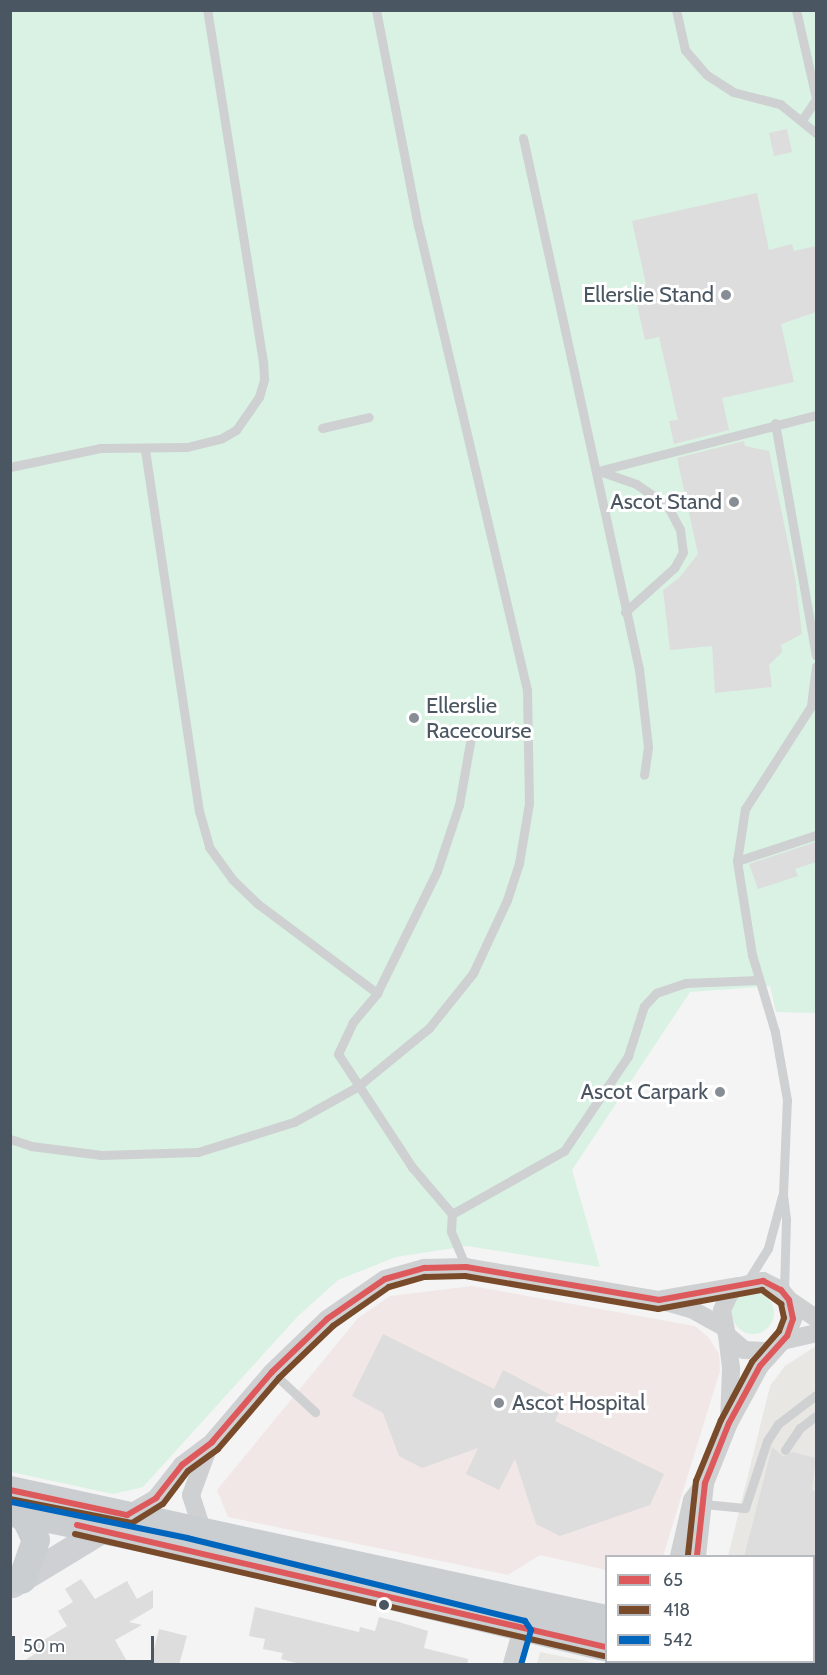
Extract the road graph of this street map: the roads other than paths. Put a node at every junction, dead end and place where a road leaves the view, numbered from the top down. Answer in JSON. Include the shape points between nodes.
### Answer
{"nodes":[{"id":1,"x":207,"y":10,"type":"edge"},
{"id":2,"x":376,"y":10,"type":"edge"},
{"id":3,"x":676,"y":10,"type":"edge"},
{"id":4,"x":796,"y":10,"type":"edge"},
{"id":5,"x":816,"y":98,"type":"edge"},
{"id":6,"x":802,"y":120,"type":"junction"},
{"id":7,"x":816,"y":133,"type":"edge"},
{"id":8,"x":523,"y":138,"type":"dead end"},
{"id":9,"x":816,"y":415,"type":"edge"},
{"id":10,"x":369,"y":417,"type":"dead end"},
{"id":11,"x":775,"y":423,"type":"junction"},
{"id":12,"x":322,"y":428,"type":"dead end"},
{"id":13,"x":145,"y":450,"type":"junction"},
{"id":14,"x":10,"y":467,"type":"edge"},
{"id":15,"x":598,"y":471,"type":"junction"},
{"id":16,"x":625,"y":612,"type":"junction"},
{"id":17,"x":816,"y":655,"type":"edge"},
{"id":18,"x":816,"y":666,"type":"edge"},
{"id":19,"x":472,"y":731,"type":"dead end"},
{"id":20,"x":644,"y":775,"type":"dead end"},
{"id":21,"x":816,"y":835,"type":"edge"},
{"id":22,"x":737,"y":861,"type":"junction"},
{"id":23,"x":758,"y":980,"type":"junction"},
{"id":24,"x":377,"y":993,"type":"junction"},
{"id":25,"x":357,"y":1087,"type":"junction"},
{"id":26,"x":10,"y":1139,"type":"edge"},
{"id":27,"x":783,"y":1194,"type":"junction"},
{"id":28,"x":452,"y":1214,"type":"junction"},
{"id":29,"x":466,"y":1267,"type":"junction"},
{"id":30,"x":743,"y":1284,"type":"junction"},
{"id":31,"x":787,"y":1297,"type":"junction"},
{"id":32,"x":659,"y":1300,"type":"junction"},
{"id":33,"x":816,"y":1318,"type":"edge"},
{"id":34,"x":725,"y":1331,"type":"junction"},
{"id":35,"x":816,"y":1333,"type":"edge"},
{"id":36,"x":780,"y":1344,"type":"junction"},
{"id":37,"x":272,"y":1372,"type":"junction"},
{"id":38,"x":816,"y":1395,"type":"edge"},
{"id":39,"x":315,"y":1412,"type":"dead end"},
{"id":40,"x":816,"y":1416,"type":"edge"},
{"id":41,"x":729,"y":1423,"type":"junction"},
{"id":42,"x":212,"y":1442,"type":"junction"},
{"id":43,"x":785,"y":1450,"type":"dead end"},
{"id":44,"x":705,"y":1483,"type":"junction"},
{"id":45,"x":12,"y":1504,"type":"edge"},
{"id":46,"x":704,"y":1504,"type":"junction"},
{"id":47,"x":127,"y":1515,"type":"junction"},
{"id":48,"x":102,"y":1530,"type":"junction"},
{"id":49,"x":206,"y":1530,"type":"junction"},
{"id":50,"x":679,"y":1555,"type":"edge"},
{"id":51,"x":697,"y":1555,"type":"edge"},
{"id":52,"x":16,"y":1583,"type":"edge"},
{"id":53,"x":605,"y":1619,"type":"edge"},
{"id":54,"x":522,"y":1629,"type":"junction"},
{"id":55,"x":605,"y":1647,"type":"edge"},
{"id":56,"x":512,"y":1665,"type":"edge"}],
"edges":[{"from":1,"to":13,"type":"lane","via":[[264,379],[248,417],[236,430],[187,447]]},
{"from":2,"to":25,"type":"lane","via":[[418,226],[518,642],[531,716],[531,779],[519,862],[493,936],[473,973],[429,1028]]},
{"from":3,"to":6,"type":"lane","via":[[685,50],[706,75],[733,92],[780,104]]},
{"from":4,"to":5,"type":"lane"},
{"from":5,"to":6,"type":"lane"},
{"from":6,"to":7,"type":"lane"},
{"from":8,"to":15,"type":"lane"},
{"from":9,"to":11,"type":"lane"},
{"from":10,"to":12,"type":"lane"},
{"from":11,"to":15,"type":"lane"},
{"from":11,"to":17,"type":"lane"},
{"from":13,"to":14,"type":"lane","via":[[100,448]]},
{"from":13,"to":24,"type":"lane","via":[[199,811],[209,847],[232,879],[258,904]]},
{"from":15,"to":16,"type":"lane"},
{"from":15,"to":16,"type":"lane","via":[[636,484],[659,500],[680,529],[682,552],[674,568]]},
{"from":16,"to":20,"type":"lane","via":[[640,680],[648,747]]},
{"from":18,"to":22,"type":"lane","via":[[811,706],[745,809]]},
{"from":19,"to":24,"type":"lane","via":[[459,805],[437,871]]},
{"from":21,"to":22,"type":"lane"},
{"from":22,"to":23,"type":"lane"},
{"from":23,"to":27,"type":"lane","via":[[777,1041],[787,1100]]},
{"from":23,"to":28,"type":"lane","via":[[685,983],[656,993],[644,1006],[628,1056],[564,1150]]},
{"from":24,"to":25,"type":"lane","via":[[353,1022],[338,1054]]},
{"from":25,"to":26,"type":"lane","via":[[294,1122],[198,1152],[101,1155],[31,1146]]},
{"from":25,"to":28,"type":"lane","via":[[412,1167]]},
{"from":27,"to":30,"type":"lane","via":[[768,1248]]},
{"from":27,"to":31,"type":"lane"},
{"from":28,"to":29,"type":"lane","via":[[450,1231]]},
{"from":29,"to":32,"type":"street"},
{"from":29,"to":37,"type":"street","via":[[424,1268],[385,1279],[327,1319]]},
{"from":30,"to":31,"type":"street","via":[[764,1281]]},
{"from":30,"to":32,"type":"street"},
{"from":30,"to":34,"type":"street","via":[[724,1304]]},
{"from":31,"to":33,"type":"street"},
{"from":31,"to":36,"type":"street","via":[[793,1319]]},
{"from":32,"to":34,"type":"street","via":[[691,1309]]},
{"from":34,"to":36,"type":"street","via":[[744,1350],[766,1351]]},
{"from":34,"to":41,"type":"street","via":[[732,1370]]},
{"from":35,"to":36,"type":"street"},
{"from":36,"to":41,"type":"street","via":[[760,1366]]},
{"from":37,"to":39,"type":"lane"},
{"from":37,"to":42,"type":"street"},
{"from":38,"to":46,"type":"lane","via":[[778,1424],[767,1442],[745,1508]]},
{"from":40,"to":43,"type":"lane","via":[[800,1428]]},
{"from":41,"to":44,"type":"street"},
{"from":42,"to":47,"type":"street","via":[[182,1465],[156,1498]]},
{"from":42,"to":49,"type":"street","via":[[191,1495]]},
{"from":44,"to":46,"type":"street"},
{"from":44,"to":50,"type":"street","via":[[692,1500]]},
{"from":45,"to":47,"type":"main road"},
{"from":45,"to":48,"type":"main road"},
{"from":45,"to":52,"type":"main road","via":[[26,1519],[36,1540]]},
{"from":46,"to":51,"type":"street"},
{"from":47,"to":48,"type":"main road"},
{"from":47,"to":49,"type":"main road"},
{"from":48,"to":52,"type":"main road"},
{"from":48,"to":54,"type":"main road","via":[[337,1582]]},
{"from":49,"to":53,"type":"main road"},
{"from":54,"to":55,"type":"main road"},
{"from":54,"to":56,"type":"street"}]}
